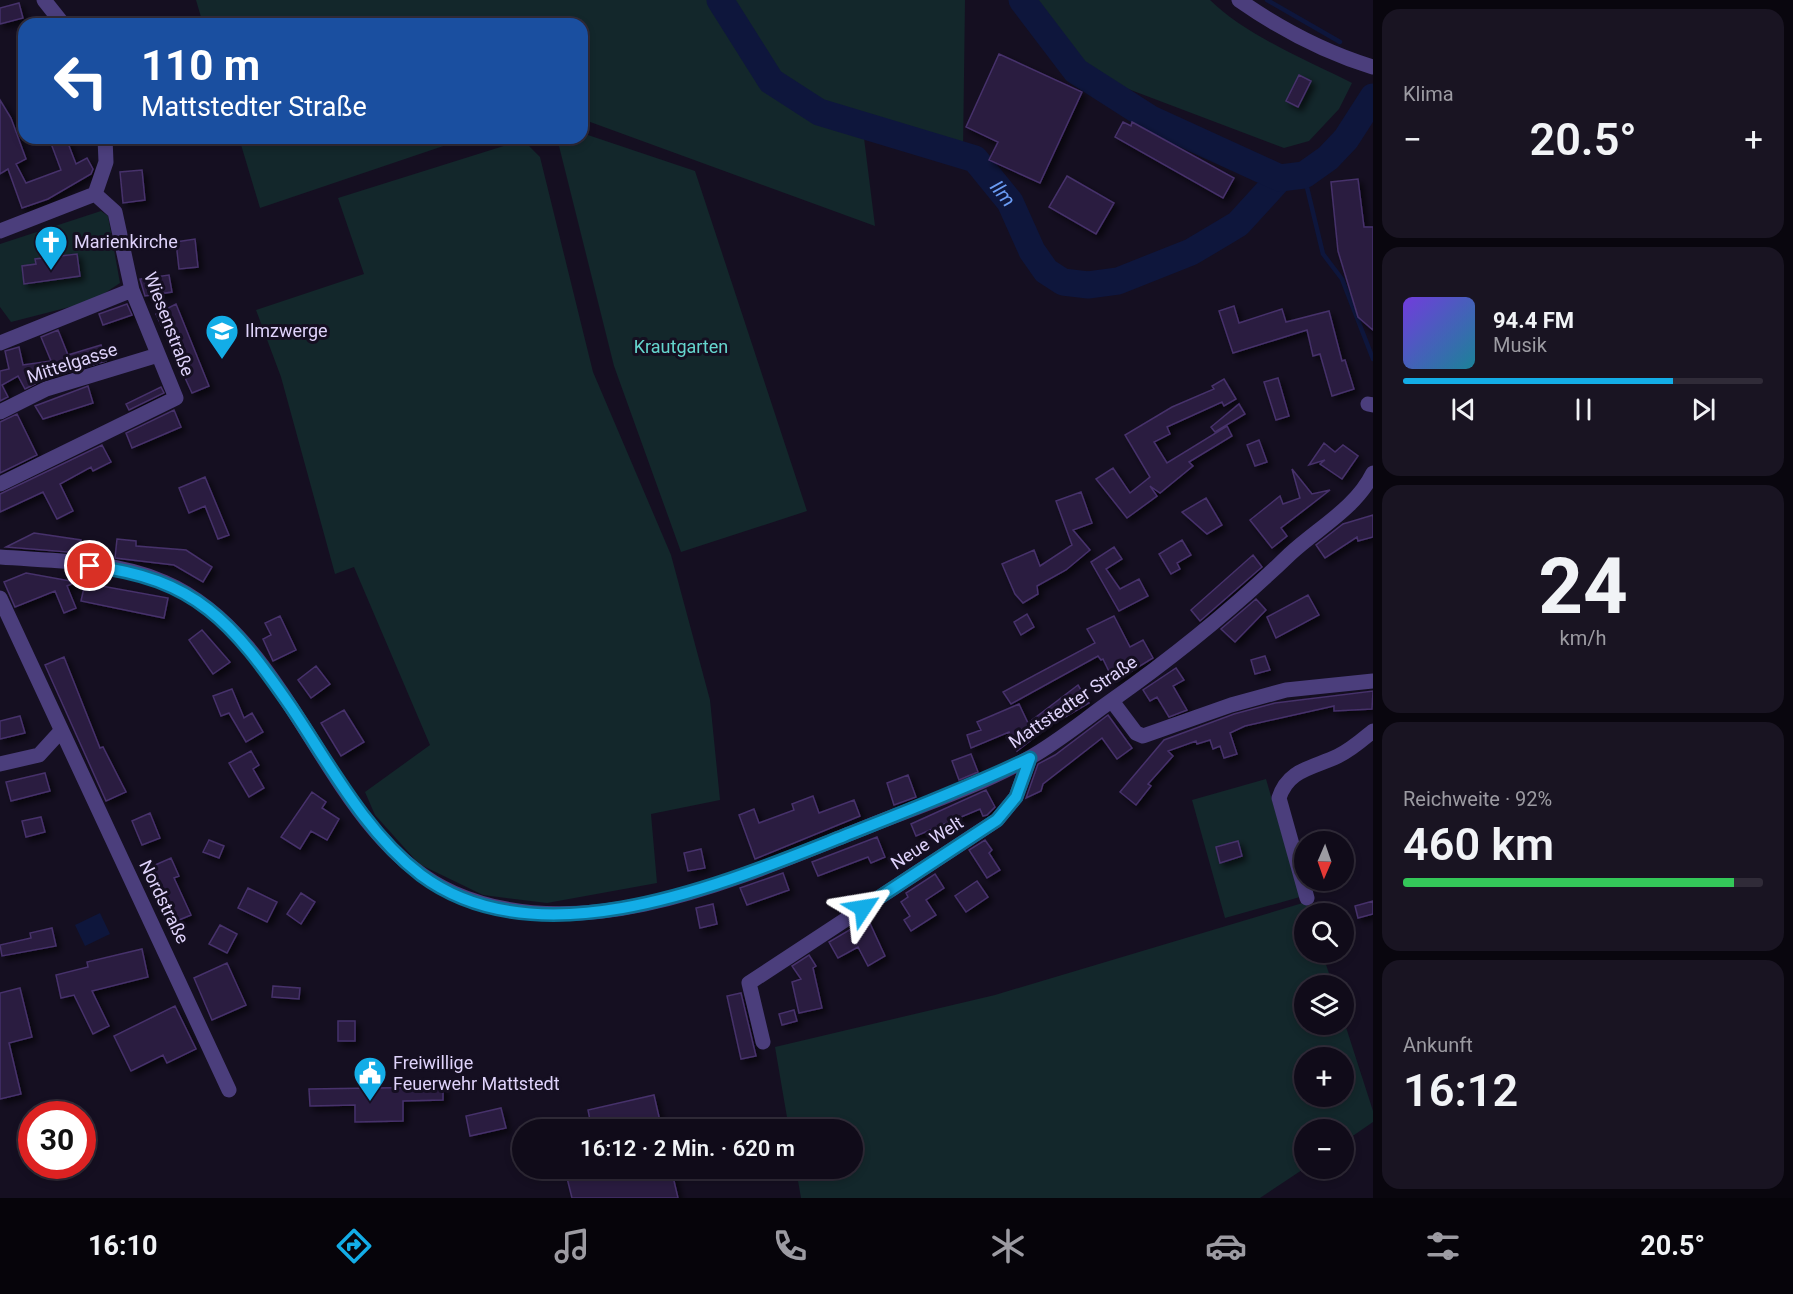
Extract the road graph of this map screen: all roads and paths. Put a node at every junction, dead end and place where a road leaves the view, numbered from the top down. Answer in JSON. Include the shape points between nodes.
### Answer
{"nodes":[{"id":1,"x":44,"y":0,"type":"edge"},
{"id":2,"x":1239,"y":0,"type":"edge"},
{"id":3,"x":58,"y":18,"type":"edge"},
{"id":4,"x":1373,"y":67,"type":"edge"},
{"id":5,"x":105,"y":144,"type":"edge"},
{"id":6,"x":96,"y":194,"type":"junction"},
{"id":7,"x":0,"y":231,"type":"edge"},
{"id":8,"x":132,"y":290,"type":"junction"},
{"id":9,"x":0,"y":343,"type":"edge"},
{"id":10,"x":158,"y":355,"type":"junction"},
{"id":11,"x":0,"y":412,"type":"edge"},
{"id":12,"x":1373,"y":473,"type":"edge"},
{"id":13,"x":0,"y":484,"type":"edge"},
{"id":14,"x":1365,"y":498,"type":"edge"},
{"id":15,"x":0,"y":557,"type":"edge"},
{"id":16,"x":0,"y":597,"type":"edge"},
{"id":17,"x":1373,"y":681,"type":"edge"},
{"id":18,"x":1112,"y":701,"type":"junction"},
{"id":19,"x":1373,"y":731,"type":"edge"},
{"id":20,"x":60,"y":732,"type":"junction"},
{"id":21,"x":1030,"y":758,"type":"junction"},
{"id":22,"x":0,"y":764,"type":"edge"},
{"id":23,"x":1307,"y":898,"type":"dead end"},
{"id":24,"x":763,"y":1042,"type":"dead end"},
{"id":25,"x":229,"y":1090,"type":"dead end"}],
"edges":[{"from":1,"to":3,"type":"street"},
{"from":2,"to":4,"type":"street","via":[[1348,60]]},
{"from":5,"to":6,"type":"street","via":[[106,162]]},
{"from":6,"to":7,"type":"street"},
{"from":6,"to":8,"type":"street","name":"Wiesenstraße","via":[[115,212]]},
{"from":8,"to":9,"type":"street"},
{"from":8,"to":10,"type":"street","name":"Wiesenstraße"},
{"from":10,"to":11,"type":"street","name":"Mittelgasse","via":[[46,389]]},
{"from":10,"to":13,"type":"street","name":"Wiesenstraße","via":[[176,398]]},
{"from":12,"to":14,"type":"street","name":"Mattstedter Straße"},
{"from":14,"to":18,"type":"street","name":"Mattstedter Straße","via":[[1295,549],[1195,640]]},
{"from":15,"to":21,"type":"street","name":"Mattstedter Straße","via":[[147,575],[204,605],[226,625],[278,688],[368,821],[397,854],[422,876],[480,904],[566,915],[649,902],[731,879],[975,784]]},
{"from":16,"to":20,"type":"street","name":"Nordstraße"},
{"from":17,"to":18,"type":"street","via":[[1286,690],[1143,736],[1136,733]]},
{"from":18,"to":21,"type":"street","name":"Mattstedter Straße"},
{"from":19,"to":23,"type":"street","via":[[1339,756],[1303,770],[1284,783],[1279,798]]},
{"from":20,"to":22,"type":"street","via":[[39,755]]},
{"from":20,"to":25,"type":"street","name":"Nordstraße"},
{"from":21,"to":24,"type":"street","name":"Neue Welt","via":[[1016,797],[997,820],[749,983]]}]}
